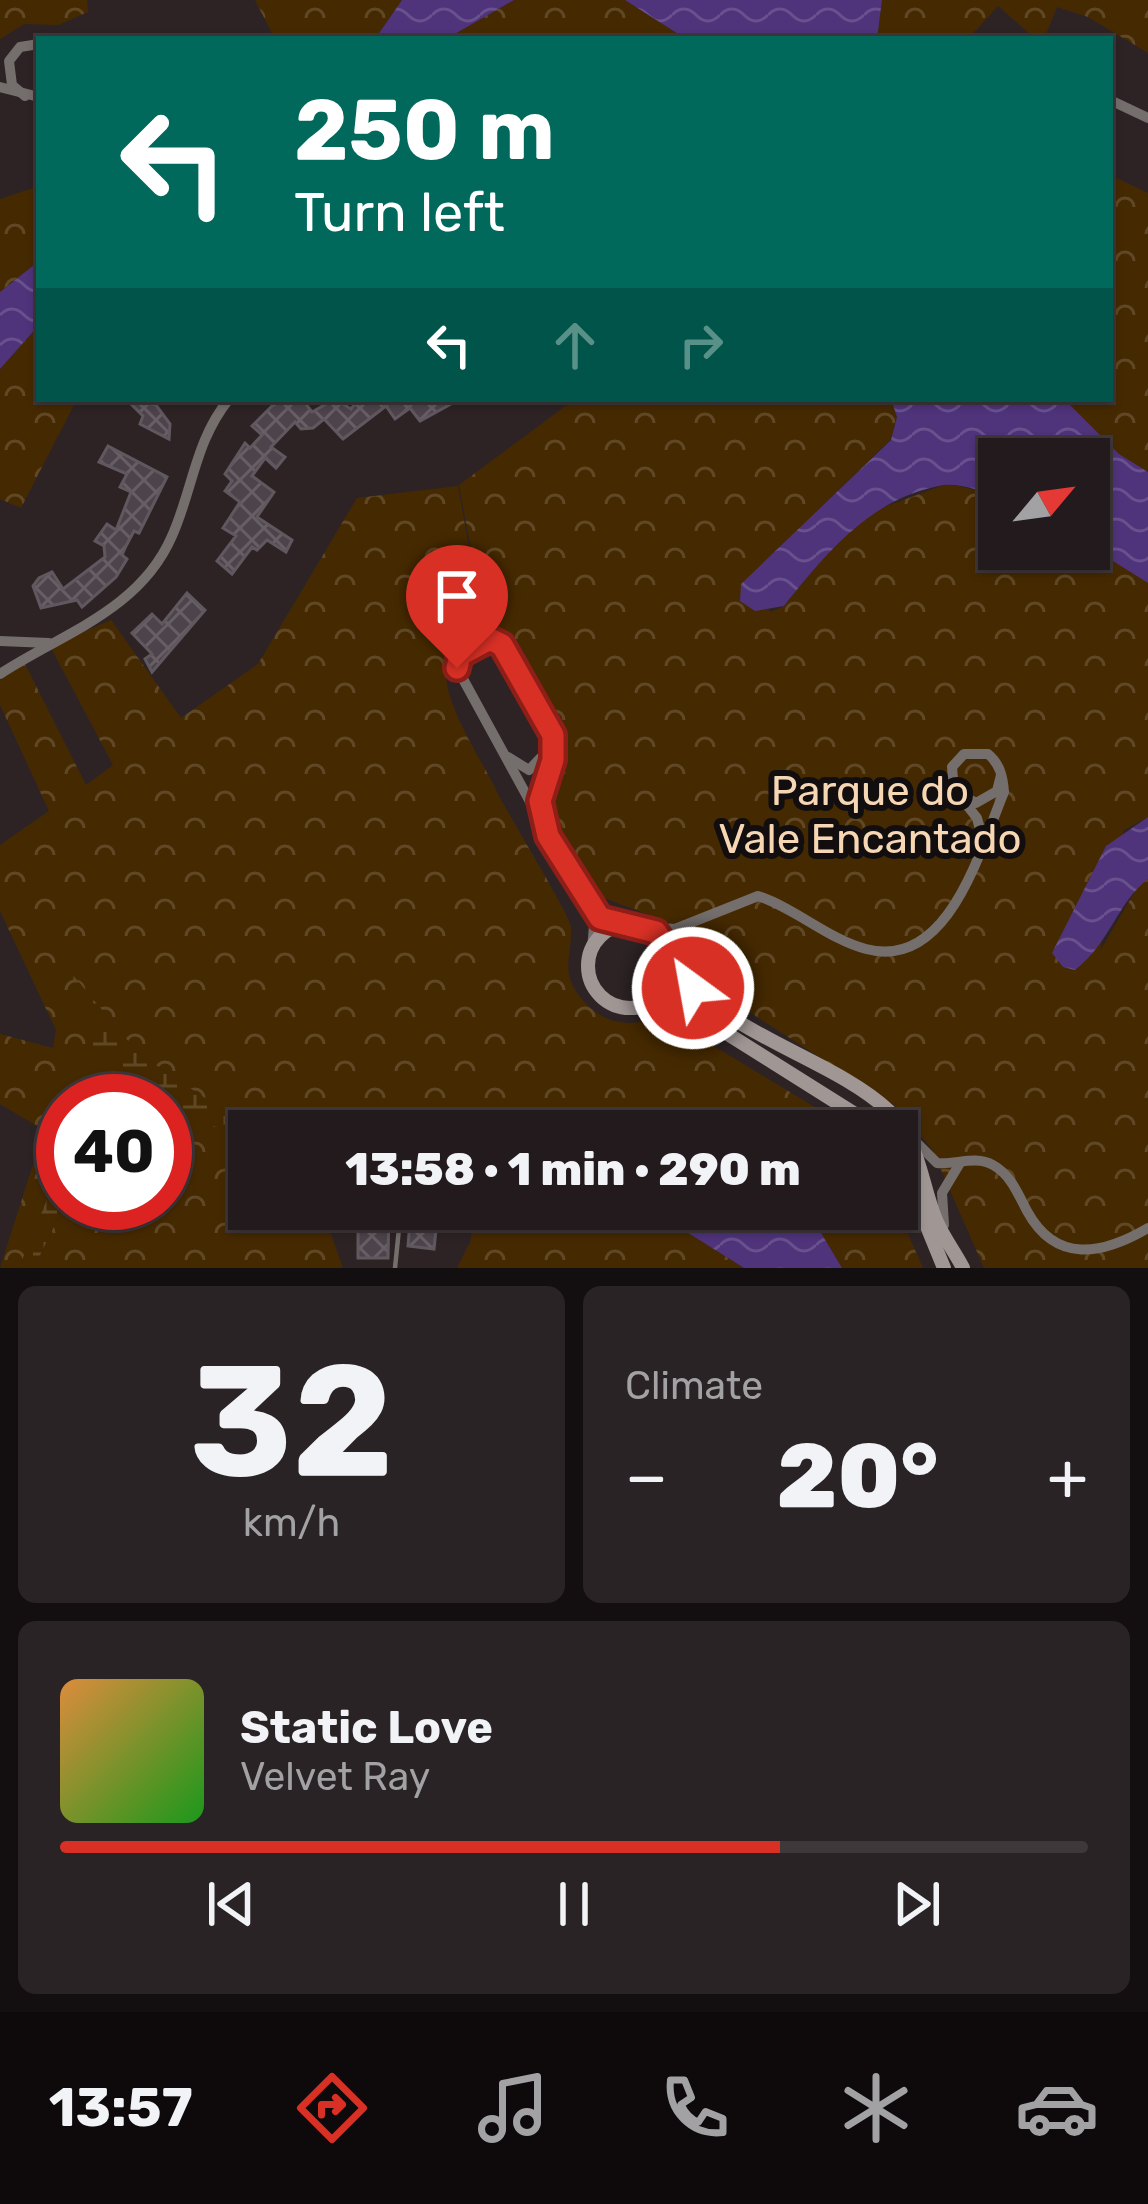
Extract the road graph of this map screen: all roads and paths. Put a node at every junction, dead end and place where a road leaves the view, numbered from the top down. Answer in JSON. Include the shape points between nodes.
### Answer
{"nodes":[{"id":1,"x":36,"y":45,"type":"edge"},
{"id":2,"x":13,"y":53,"type":"junction"},
{"id":3,"x":0,"y":68,"type":"edge"},
{"id":4,"x":0,"y":87,"type":"edge"},
{"id":5,"x":25,"y":96,"type":"junction"},
{"id":6,"x":36,"y":97,"type":"edge"},
{"id":7,"x":1113,"y":101,"type":"edge"},
{"id":8,"x":1148,"y":118,"type":"edge"},
{"id":9,"x":227,"y":402,"type":"edge"},
{"id":10,"x":0,"y":641,"type":"edge"},
{"id":11,"x":52,"y":642,"type":"junction"},
{"id":12,"x":0,"y":674,"type":"edge"},
{"id":13,"x":553,"y":742,"type":"junction"},
{"id":14,"x":502,"y":750,"type":"junction"},
{"id":15,"x":1001,"y":775,"type":"junction"},
{"id":16,"x":960,"y":797,"type":"junction"},
{"id":17,"x":548,"y":836,"type":"junction"},
{"id":18,"x":982,"y":838,"type":"junction"},
{"id":19,"x":586,"y":904,"type":"junction"},
{"id":20,"x":626,"y":924,"type":"junction"},
{"id":21,"x":691,"y":924,"type":"junction"},
{"id":22,"x":647,"y":927,"type":"junction"},
{"id":23,"x":592,"y":949,"type":"junction"},
{"id":24,"x":672,"y":958,"type":"junction"},
{"id":25,"x":656,"y":999,"type":"junction"},
{"id":26,"x":849,"y":1110,"type":"edge"},
{"id":27,"x":885,"y":1110,"type":"edge"},
{"id":28,"x":918,"y":1144,"type":"edge"},
{"id":29,"x":960,"y":1163,"type":"junction"},
{"id":30,"x":918,"y":1168,"type":"edge"},
{"id":31,"x":918,"y":1204,"type":"edge"},
{"id":32,"x":1148,"y":1228,"type":"edge"},
{"id":33,"x":399,"y":1230,"type":"edge"},
{"id":34,"x":951,"y":1245,"type":"junction"},
{"id":35,"x":395,"y":1268,"type":"edge"},
{"id":36,"x":944,"y":1268,"type":"edge"},
{"id":37,"x":963,"y":1268,"type":"edge"}],
"edges":[{"from":1,"to":2,"type":"street"},
{"from":2,"to":3,"type":"street"},
{"from":2,"to":5,"type":"street","via":[[8,77]]},
{"from":4,"to":5,"type":"street"},
{"from":5,"to":6,"type":"street"},
{"from":7,"to":8,"type":"street"},
{"from":9,"to":11,"type":"street","via":[[197,450],[171,539],[142,584]]},
{"from":10,"to":11,"type":"street"},
{"from":11,"to":12,"type":"street"},
{"from":13,"to":14,"type":"street","via":[[530,770]]},
{"from":13,"to":14,"type":"street","via":[[508,653],[484,640],[460,655],[457,668]]},
{"from":13,"to":17,"type":"street","via":[[540,801]]},
{"from":14,"to":17,"type":"street"},
{"from":15,"to":16,"type":"street","via":[[992,797]]},
{"from":15,"to":16,"type":"street","via":[[988,754],[964,754],[950,775]]},
{"from":15,"to":18,"type":"street","via":[[1004,792]]},
{"from":16,"to":18,"type":"street"},
{"from":17,"to":19,"type":"street"},
{"from":18,"to":21,"type":"street","via":[[947,917],[905,949],[866,949],[758,896]]},
{"from":19,"to":20,"type":"street","via":[[600,918]]},
{"from":19,"to":23,"type":"street"},
{"from":20,"to":22,"type":"street"},
{"from":20,"to":23,"type":"street","via":[[609,929]]},
{"from":21,"to":22,"type":"street"},
{"from":21,"to":24,"type":"street"},
{"from":22,"to":24,"type":"street"},
{"from":23,"to":25,"type":"street","via":[[589,970],[604,998],[636,1007]]},
{"from":24,"to":25,"type":"street"},
{"from":24,"to":27,"type":"street","via":[[718,1007]]},
{"from":25,"to":26,"type":"street","via":[[680,1004]]},
{"from":28,"to":29,"type":"street","via":[[932,1160]]},
{"from":29,"to":32,"type":"street","via":[[987,1162],[1005,1174],[1036,1226],[1066,1248],[1102,1250]]},
{"from":29,"to":34,"type":"street","via":[[942,1193]]},
{"from":30,"to":34,"type":"street"},
{"from":31,"to":36,"type":"street"},
{"from":33,"to":35,"type":"lane"},
{"from":34,"to":37,"type":"street"}]}
